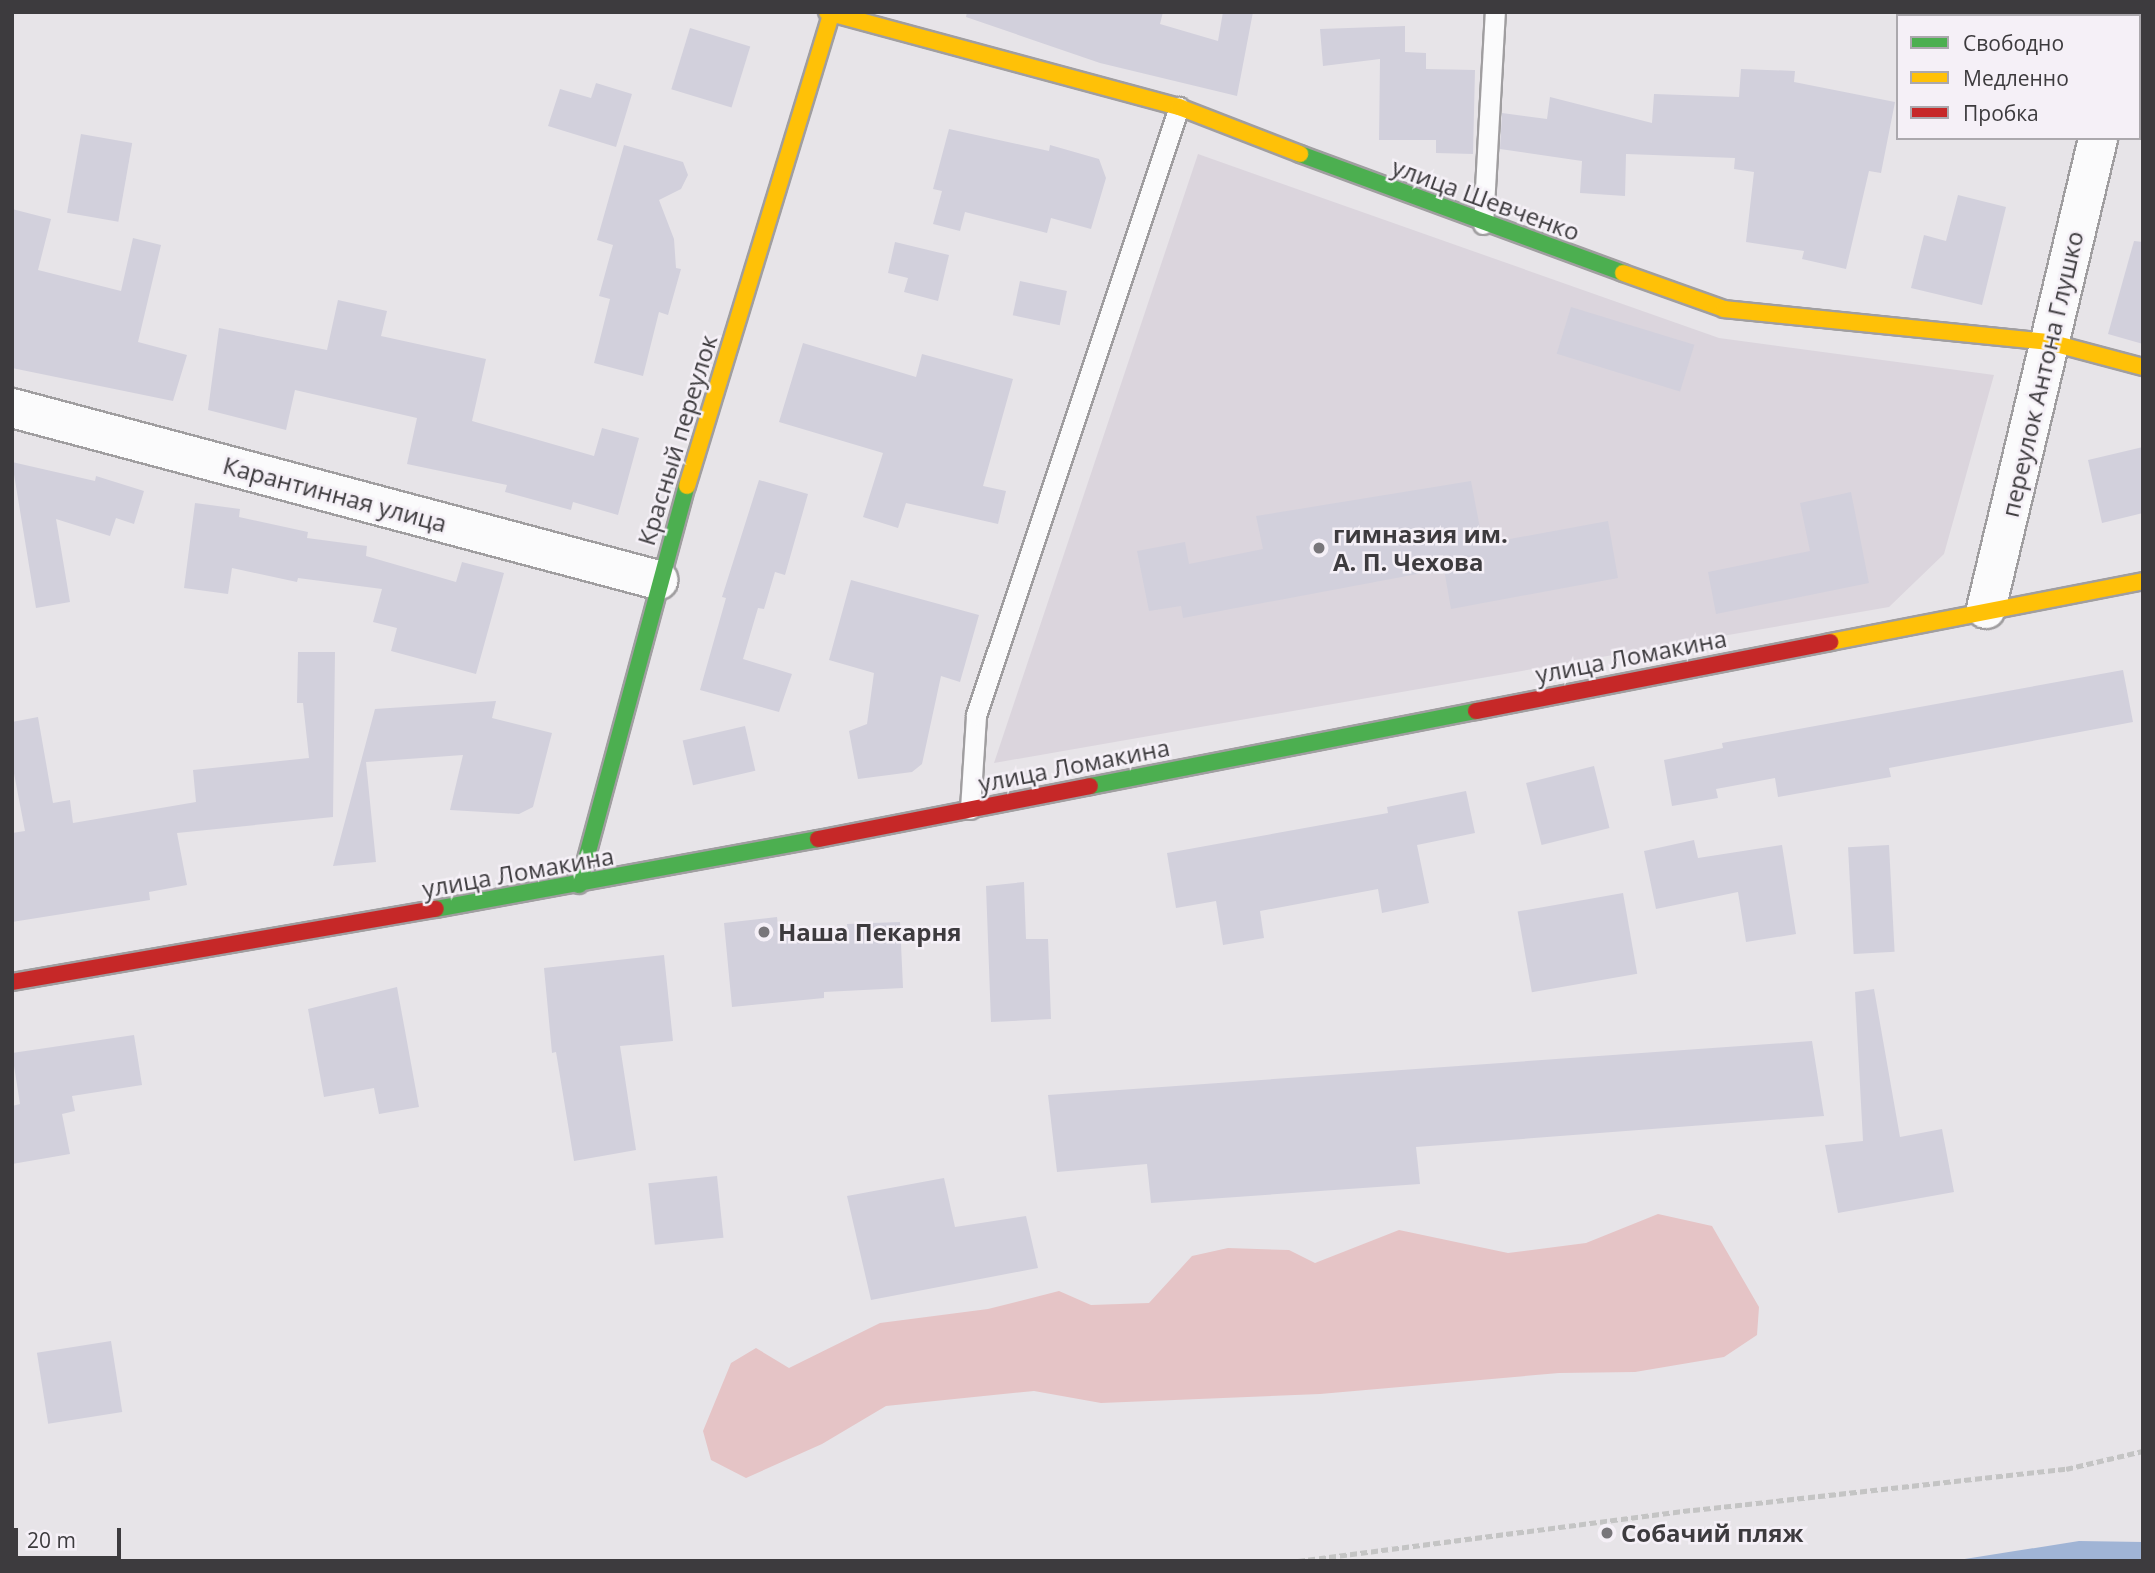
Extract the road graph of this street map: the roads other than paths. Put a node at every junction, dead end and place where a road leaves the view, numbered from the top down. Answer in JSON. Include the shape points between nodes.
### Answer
{"nodes":[{"id":1,"x":1495,"y":12,"type":"edge"},
{"id":2,"x":830,"y":13,"type":"edge"},
{"id":3,"x":1179,"y":107,"type":"junction"},
{"id":4,"x":2098,"y":140,"type":"edge"},
{"id":5,"x":1483,"y":224,"type":"junction"},
{"id":6,"x":2049,"y":342,"type":"junction"},
{"id":7,"x":2143,"y":367,"type":"edge"},
{"id":8,"x":12,"y":408,"type":"edge"},
{"id":9,"x":658,"y":580,"type":"junction"},
{"id":10,"x":2143,"y":580,"type":"edge"},
{"id":11,"x":1986,"y":609,"type":"junction"},
{"id":12,"x":970,"y":808,"type":"junction"},
{"id":13,"x":579,"y":886,"type":"junction"},
{"id":14,"x":12,"y":982,"type":"edge"}],
"edges":[{"from":1,"to":5,"type":"lane"},
{"from":2,"to":3,"type":"street","name":"улица Шевченко"},
{"from":2,"to":9,"type":"street","name":"Красный переулок"},
{"from":3,"to":5,"type":"street","name":"улица Шевченко"},
{"from":3,"to":12,"type":"lane","via":[[976,715]]},
{"from":4,"to":6,"type":"street","name":"переулок Антона Глушко"},
{"from":5,"to":6,"type":"street","name":"улица Шевченко","via":[[1724,309]]},
{"from":6,"to":7,"type":"street","name":"улица Шевченко"},
{"from":6,"to":11,"type":"street","name":"переулок Антона Глушко"},
{"from":8,"to":9,"type":"street","name":"Карантинная улица"},
{"from":9,"to":13,"type":"street","name":"Красный переулок"},
{"from":10,"to":11,"type":"street","name":"улица Ломакина"},
{"from":11,"to":12,"type":"street","name":"улица Ломакина"},
{"from":12,"to":13,"type":"street","name":"улица Ломакина"},
{"from":13,"to":14,"type":"street","name":"улица Ломакина"}]}
